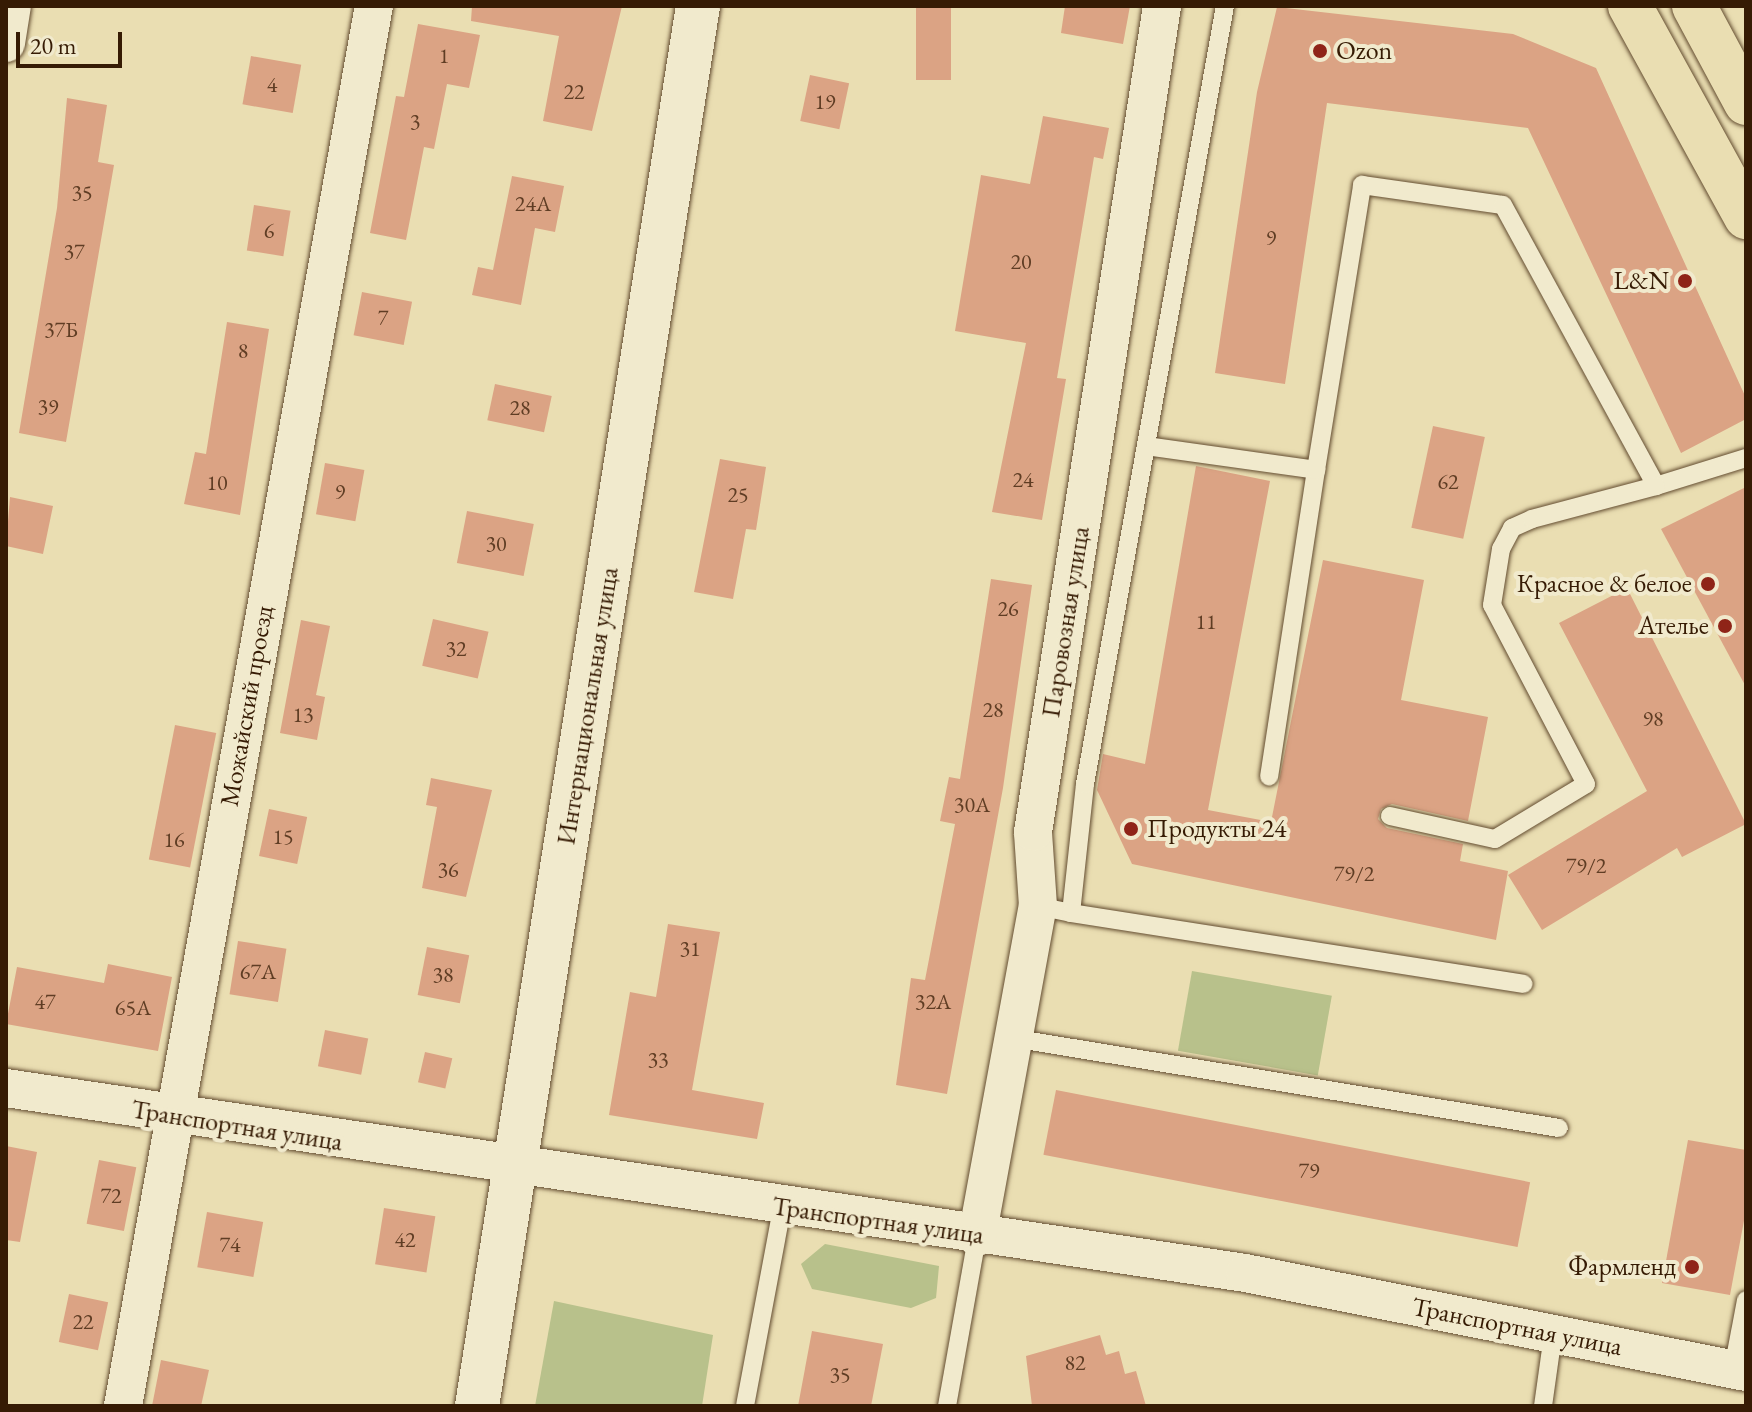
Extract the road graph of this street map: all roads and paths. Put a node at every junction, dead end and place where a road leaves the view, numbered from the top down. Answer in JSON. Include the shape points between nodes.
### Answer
{"nodes":[{"id":1,"x":12,"y":6,"type":"edge"},
{"id":2,"x":374,"y":6,"type":"edge"},
{"id":3,"x":698,"y":6,"type":"edge"},
{"id":4,"x":1162,"y":6,"type":"edge"},
{"id":5,"x":1225,"y":6,"type":"edge"},
{"id":6,"x":1630,"y":6,"type":"edge"},
{"id":7,"x":1694,"y":6,"type":"edge"},
{"id":8,"x":6,"y":43,"type":"edge"},
{"id":9,"x":1746,"y":103,"type":"edge"},
{"id":10,"x":1746,"y":217,"type":"edge"},
{"id":11,"x":1146,"y":446,"type":"junction"},
{"id":12,"x":1746,"y":458,"type":"edge"},
{"id":13,"x":1316,"y":470,"type":"junction"},
{"id":14,"x":1656,"y":486,"type":"junction"},
{"id":15,"x":1269,"y":776,"type":"dead end"},
{"id":16,"x":1390,"y":816,"type":"dead end"},
{"id":17,"x":1054,"y":910,"type":"junction"},
{"id":18,"x":1523,"y":984,"type":"dead end"},
{"id":19,"x":1018,"y":1039,"type":"junction"},
{"id":20,"x":6,"y":1088,"type":"edge"},
{"id":21,"x":173,"y":1117,"type":"junction"},
{"id":22,"x":1559,"y":1128,"type":"dead end"},
{"id":23,"x":515,"y":1168,"type":"junction"},
{"id":24,"x":782,"y":1208,"type":"junction"},
{"id":25,"x":977,"y":1237,"type":"junction"},
{"id":26,"x":1746,"y":1300,"type":"edge"},
{"id":27,"x":1553,"y":1335,"type":"junction"},
{"id":28,"x":1740,"y":1371,"type":"edge"},
{"id":29,"x":123,"y":1406,"type":"edge"},
{"id":30,"x":477,"y":1406,"type":"edge"},
{"id":31,"x":745,"y":1406,"type":"edge"},
{"id":32,"x":947,"y":1406,"type":"edge"},
{"id":33,"x":1543,"y":1406,"type":"edge"}],
"edges":[{"from":1,"to":8,"type":"street"},
{"from":2,"to":21,"type":"street","name":"Можайский проезд"},
{"from":3,"to":23,"type":"street","name":"Интернациональная улица"},
{"from":4,"to":17,"type":"street","name":"Паровозная улица","via":[[1033,832]]},
{"from":5,"to":11,"type":"lane"},
{"from":6,"to":10,"type":"main road"},
{"from":7,"to":9,"type":"main road"},
{"from":11,"to":13,"type":"lane"},
{"from":11,"to":17,"type":"lane","via":[[1085,784]]},
{"from":12,"to":14,"type":"lane"},
{"from":13,"to":14,"type":"lane","via":[[1362,185],[1503,205]]},
{"from":13,"to":15,"type":"lane"},
{"from":14,"to":16,"type":"lane","via":[[1532,519],[1512,528],[1501,549],[1492,605],[1586,784],[1495,839]]},
{"from":17,"to":18,"type":"lane"},
{"from":17,"to":19,"type":"street","name":"Паровозная улица"},
{"from":19,"to":22,"type":"lane"},
{"from":19,"to":25,"type":"street","name":"Паровозная улица"},
{"from":20,"to":21,"type":"street","name":"Транспортная улица"},
{"from":21,"to":23,"type":"street","name":"Транспортная улица"},
{"from":21,"to":29,"type":"street","name":"Можайский проезд"},
{"from":23,"to":24,"type":"street","name":"Транспортная улица"},
{"from":23,"to":30,"type":"street","name":"Интернациональная улица"},
{"from":24,"to":25,"type":"street","name":"Транспортная улица"},
{"from":24,"to":31,"type":"lane"},
{"from":25,"to":27,"type":"street","name":"Транспортная улица","via":[[1045,1241],[1245,1273]]},
{"from":25,"to":32,"type":"lane"},
{"from":26,"to":28,"type":"lane"},
{"from":27,"to":28,"type":"street","name":"Транспортная улица"},
{"from":27,"to":33,"type":"lane"}]}
